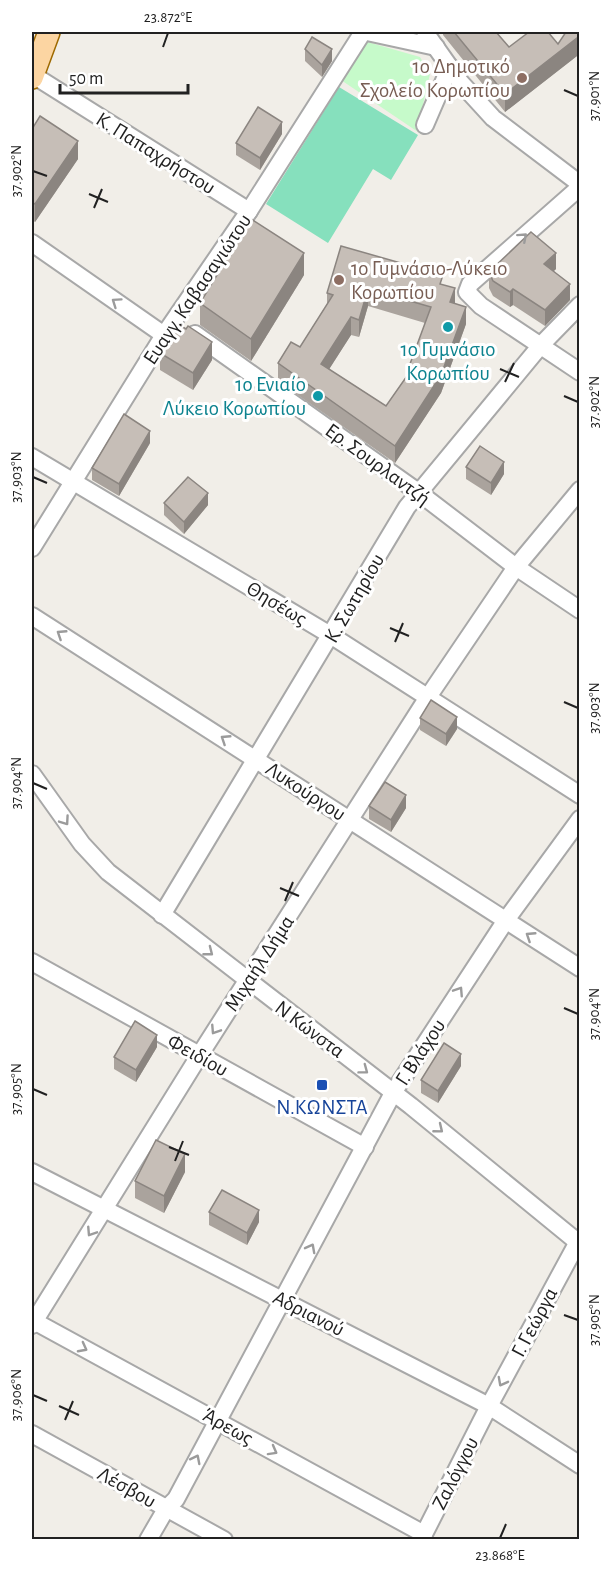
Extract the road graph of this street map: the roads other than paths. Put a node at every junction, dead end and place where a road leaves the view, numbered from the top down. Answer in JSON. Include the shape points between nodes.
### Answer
{"nodes":[{"id":1,"x":49,"y":32,"type":"edge"},
{"id":2,"x":365,"y":32,"type":"edge"},
{"id":3,"x":425,"y":32,"type":"edge"},
{"id":4,"x":436,"y":47,"type":"junction"},
{"id":5,"x":450,"y":67,"type":"junction"},
{"id":6,"x":32,"y":77,"type":"edge"},
{"id":7,"x":425,"y":125,"type":"dead end"},
{"id":8,"x":579,"y":185,"type":"edge"},
{"id":9,"x":249,"y":211,"type":"junction"},
{"id":10,"x":32,"y":243,"type":"edge"},
{"id":11,"x":579,"y":305,"type":"edge"},
{"id":12,"x":175,"y":321,"type":"junction"},
{"id":13,"x":164,"y":335,"type":"junction"},
{"id":14,"x":541,"y":345,"type":"junction"},
{"id":15,"x":579,"y":372,"type":"edge"},
{"id":16,"x":32,"y":457,"type":"edge"},
{"id":17,"x":73,"y":482,"type":"junction"},
{"id":18,"x":579,"y":490,"type":"edge"},
{"id":19,"x":418,"y":492,"type":"junction"},
{"id":20,"x":32,"y":548,"type":"edge"},
{"id":21,"x":516,"y":567,"type":"junction"},
{"id":22,"x":579,"y":610,"type":"edge"},
{"id":23,"x":32,"y":616,"type":"edge"},
{"id":24,"x":332,"y":636,"type":"junction"},
{"id":25,"x":428,"y":697,"type":"junction"},
{"id":26,"x":256,"y":759,"type":"junction"},
{"id":27,"x":32,"y":774,"type":"edge"},
{"id":28,"x":579,"y":795,"type":"edge"},
{"id":29,"x":579,"y":819,"type":"edge"},
{"id":30,"x":351,"y":821,"type":"junction"},
{"id":31,"x":162,"y":915,"type":"junction"},
{"id":32,"x":506,"y":920,"type":"junction"},
{"id":33,"x":32,"y":962,"type":"edge"},
{"id":34,"x":579,"y":968,"type":"edge"},
{"id":35,"x":247,"y":981,"type":"junction"},
{"id":36,"x":199,"y":1056,"type":"junction"},
{"id":37,"x":393,"y":1093,"type":"junction"},
{"id":38,"x":365,"y":1147,"type":"junction"},
{"id":39,"x":32,"y":1172,"type":"edge"},
{"id":40,"x":105,"y":1210,"type":"junction"},
{"id":41,"x":578,"y":1242,"type":"edge"},
{"id":42,"x":284,"y":1299,"type":"junction"},
{"id":43,"x":32,"y":1322,"type":"edge"},
{"id":44,"x":489,"y":1406,"type":"junction"},
{"id":45,"x":216,"y":1420,"type":"junction"},
{"id":46,"x":32,"y":1434,"type":"edge"},
{"id":47,"x":579,"y":1465,"type":"edge"},
{"id":48,"x":166,"y":1509,"type":"junction"},
{"id":49,"x":422,"y":1537,"type":"edge"},
{"id":50,"x":148,"y":1539,"type":"edge"},
{"id":51,"x":224,"y":1539,"type":"edge"}],
"edges":[{"from":1,"to":6,"type":"main road"},
{"from":2,"to":4,"type":"street"},
{"from":2,"to":9,"type":"street","name":"Ευαγγ. Καβασαγιώτου"},
{"from":3,"to":4,"type":"street"},
{"from":4,"to":5,"type":"street"},
{"from":5,"to":7,"type":"street"},
{"from":5,"to":8,"type":"street","via":[[493,118]]},
{"from":6,"to":9,"type":"street","name":"Κ. Παπαχρήστου"},
{"from":14,"to":8,"type":"street","one_way":true,"via":[[472,300],[467,292],[470,284]]},
{"from":9,"to":12,"type":"street","name":"Ευαγγ. Καβασαγιώτου"},
{"from":13,"to":10,"type":"street","one_way":true},
{"from":11,"to":14,"type":"street","name":"Κ. Σωτηρίου"},
{"from":12,"to":13,"type":"street","name":"Ευαγγ. Καβασαγιώτου"},
{"from":12,"to":19,"type":"street","name":"Ερ. Σουρλαντζή"},
{"from":13,"to":17,"type":"street","name":"Ευαγγ. Καβασαγιώτου"},
{"from":14,"to":15,"type":"street"},
{"from":14,"to":19,"type":"street","name":"Κ. Σωτηρίου"},
{"from":16,"to":17,"type":"street","name":"Θησέως"},
{"from":17,"to":20,"type":"street","name":"Ευαγγ. Καβασαγιώτου"},
{"from":17,"to":24,"type":"street","name":"Θησέως"},
{"from":18,"to":21,"type":"street","name":"Μιχαήλ Δήμα"},
{"from":19,"to":21,"type":"street","name":"Ερ. Σουρλαντζή"},
{"from":19,"to":24,"type":"street","name":"Κ. Σωτηρίου"},
{"from":21,"to":22,"type":"street","name":"Ερ. Σουρλαντζή"},
{"from":21,"to":25,"type":"street","name":"Μιχαήλ Δήμα"},
{"from":26,"to":23,"type":"street","name":"Λυκούργου","one_way":true},
{"from":24,"to":25,"type":"street","name":"Θησέως"},
{"from":24,"to":26,"type":"street","name":"Κ. Σωτηρίου"},
{"from":25,"to":28,"type":"street","name":"Θησέως"},
{"from":25,"to":30,"type":"street","name":"Μιχαήλ Δήμα"},
{"from":26,"to":30,"type":"street","name":"Λυκούργου"},
{"from":26,"to":31,"type":"street","name":"Κ. Σωτηρίου"},
{"from":27,"to":31,"type":"street","name":"Ν Κώνστα","one_way":true,"via":[[82,844],[108,872]]},
{"from":29,"to":32,"type":"street","name":"Γ. Βλάχου"},
{"from":30,"to":32,"type":"street","name":"Λυκούργου"},
{"from":30,"to":35,"type":"street","name":"Μιχαήλ Δήμα"},
{"from":31,"to":35,"type":"street","name":"Ν Κώνστα","one_way":true},
{"from":34,"to":32,"type":"street","name":"Λυκούργου","one_way":true},
{"from":37,"to":32,"type":"street","name":"Γ. Βλάχου","one_way":true},
{"from":33,"to":36,"type":"street","name":"Φειδίου"},
{"from":35,"to":36,"type":"street","name":"Μιχαήλ Δήμα","one_way":true},
{"from":35,"to":37,"type":"street","name":"Ν Κώνστα","one_way":true},
{"from":36,"to":38,"type":"street","name":"Φειδίου"},
{"from":36,"to":40,"type":"street","name":"Μιχαήλ Δήμα"},
{"from":37,"to":38,"type":"street","name":"Γ. Βλάχου"},
{"from":37,"to":41,"type":"street","name":"Ν Κώνστα","one_way":true},
{"from":42,"to":38,"type":"street","name":"Γ. Βλάχου","one_way":true},
{"from":39,"to":40,"type":"street","name":"Αδριανού"},
{"from":40,"to":42,"type":"street","name":"Αδριανού"},
{"from":40,"to":43,"type":"street","name":"Μιχαήλ Δήμα","one_way":true},
{"from":41,"to":44,"type":"street","name":"Γ. Γεώργα","one_way":true},
{"from":42,"to":44,"type":"street","name":"Αδριανού"},
{"from":42,"to":45,"type":"street","name":"Γ. Βλάχου"},
{"from":43,"to":45,"type":"street","name":"Άρεως","one_way":true},
{"from":44,"to":47,"type":"street","name":"Αδριανού"},
{"from":44,"to":49,"type":"street","name":"Ζαλόγγου"},
{"from":48,"to":45,"type":"street","name":"Γ. Βλάχου","one_way":true,"via":[[176,1499]]},
{"from":45,"to":49,"type":"street","name":"Άρεως","one_way":true},
{"from":46,"to":48,"type":"street","name":"Λέσβου"},
{"from":48,"to":50,"type":"street","name":"Γ. Βλάχου"},
{"from":48,"to":51,"type":"street","name":"Λέσβου"}]}
